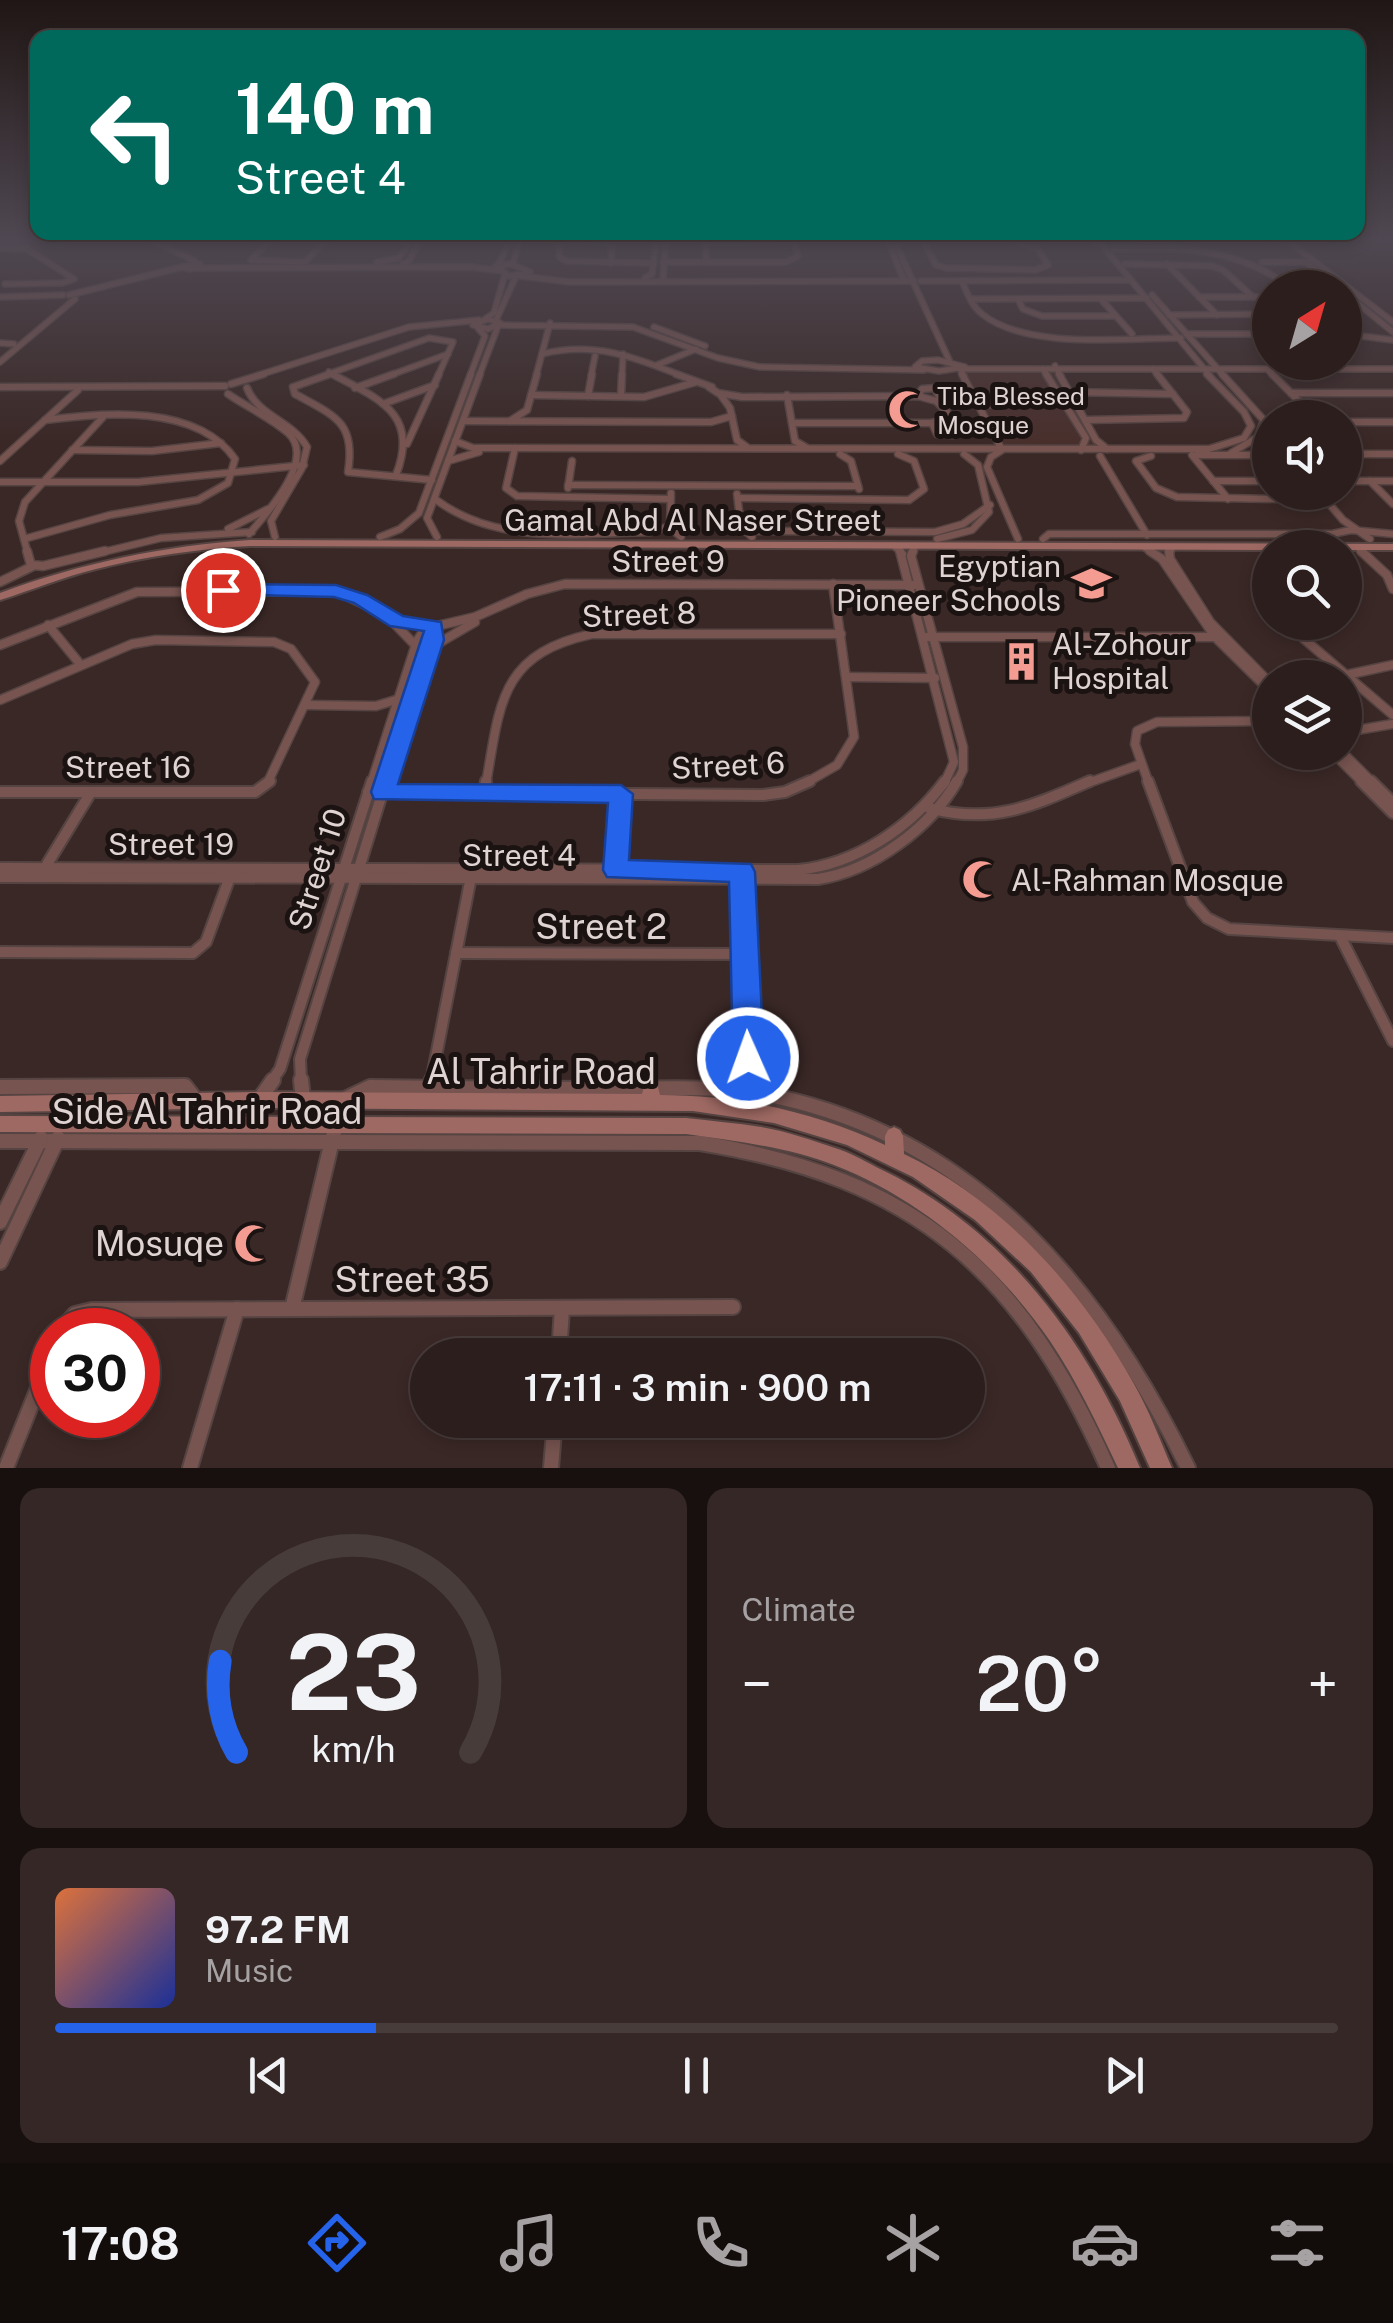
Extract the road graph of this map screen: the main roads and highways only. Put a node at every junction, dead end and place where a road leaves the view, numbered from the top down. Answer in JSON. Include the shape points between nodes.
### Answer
{"nodes":[{"id":1,"x":1393,"y":537,"type":"edge"},
{"id":2,"x":1252,"y":538,"type":"edge"},
{"id":3,"x":1362,"y":539,"type":"edge"},
{"id":4,"x":1147,"y":540,"type":"junction"},
{"id":5,"x":1362,"y":540,"type":"edge"},
{"id":6,"x":561,"y":541,"type":"junction"},
{"id":7,"x":589,"y":541,"type":"junction"},
{"id":8,"x":1252,"y":547,"type":"edge"},
{"id":9,"x":1393,"y":547,"type":"edge"},
{"id":10,"x":0,"y":584,"type":"edge"},
{"id":11,"x":0,"y":597,"type":"edge"},
{"id":12,"x":0,"y":1104,"type":"edge"},
{"id":13,"x":0,"y":1124,"type":"edge"},
{"id":14,"x":894,"y":1136,"type":"road end"},
{"id":15,"x":895,"y":1158,"type":"junction"},
{"id":16,"x":1129,"y":1468,"type":"edge"},
{"id":17,"x":1160,"y":1468,"type":"edge"}],
"edges":[{"from":1,"to":3,"type":"main road","name":"Gamal Abd Al Naser Street"},
{"from":2,"to":4,"type":"main road","name":"Gamal Abd Al Naser Street"},
{"from":4,"to":7,"type":"main road","name":"Gamal Abd Al Naser Street","via":[[915,546]]},
{"from":4,"to":7,"type":"main road","name":"Gamal Abd Al Naser Street","via":[[748,534]]},
{"from":4,"to":8,"type":"main road","name":"Gamal Abd Al Naser Street","via":[[1168,555]]},
{"from":5,"to":9,"type":"main road","name":"Gamal Abd Al Naser Street"},
{"from":6,"to":7,"type":"main road","name":"Gamal Abd Al Naser Street"},
{"from":6,"to":10,"type":"main road","name":"Gamal Abd Al Naser Street","via":[[248,534],[119,551]]},
{"from":6,"to":11,"type":"main road","name":"Gamal Abd Al Naser Street","via":[[194,546],[93,564]]},
{"from":12,"to":15,"type":"main road","name":"Al Tahrir Road","via":[[651,1096],[790,1116]]},
{"from":13,"to":16,"type":"main road","name":"Al Tahrir Road","via":[[52,1132],[298,1123],[334,1133],[686,1126],[757,1133],[827,1153],[919,1196],[997,1257],[1080,1366]]},
{"from":14,"to":15,"type":"main road"},
{"from":15,"to":17,"type":"main road","name":"Al Tahrir Road","via":[[933,1176],[988,1217],[1040,1268],[1111,1364]]}]}
